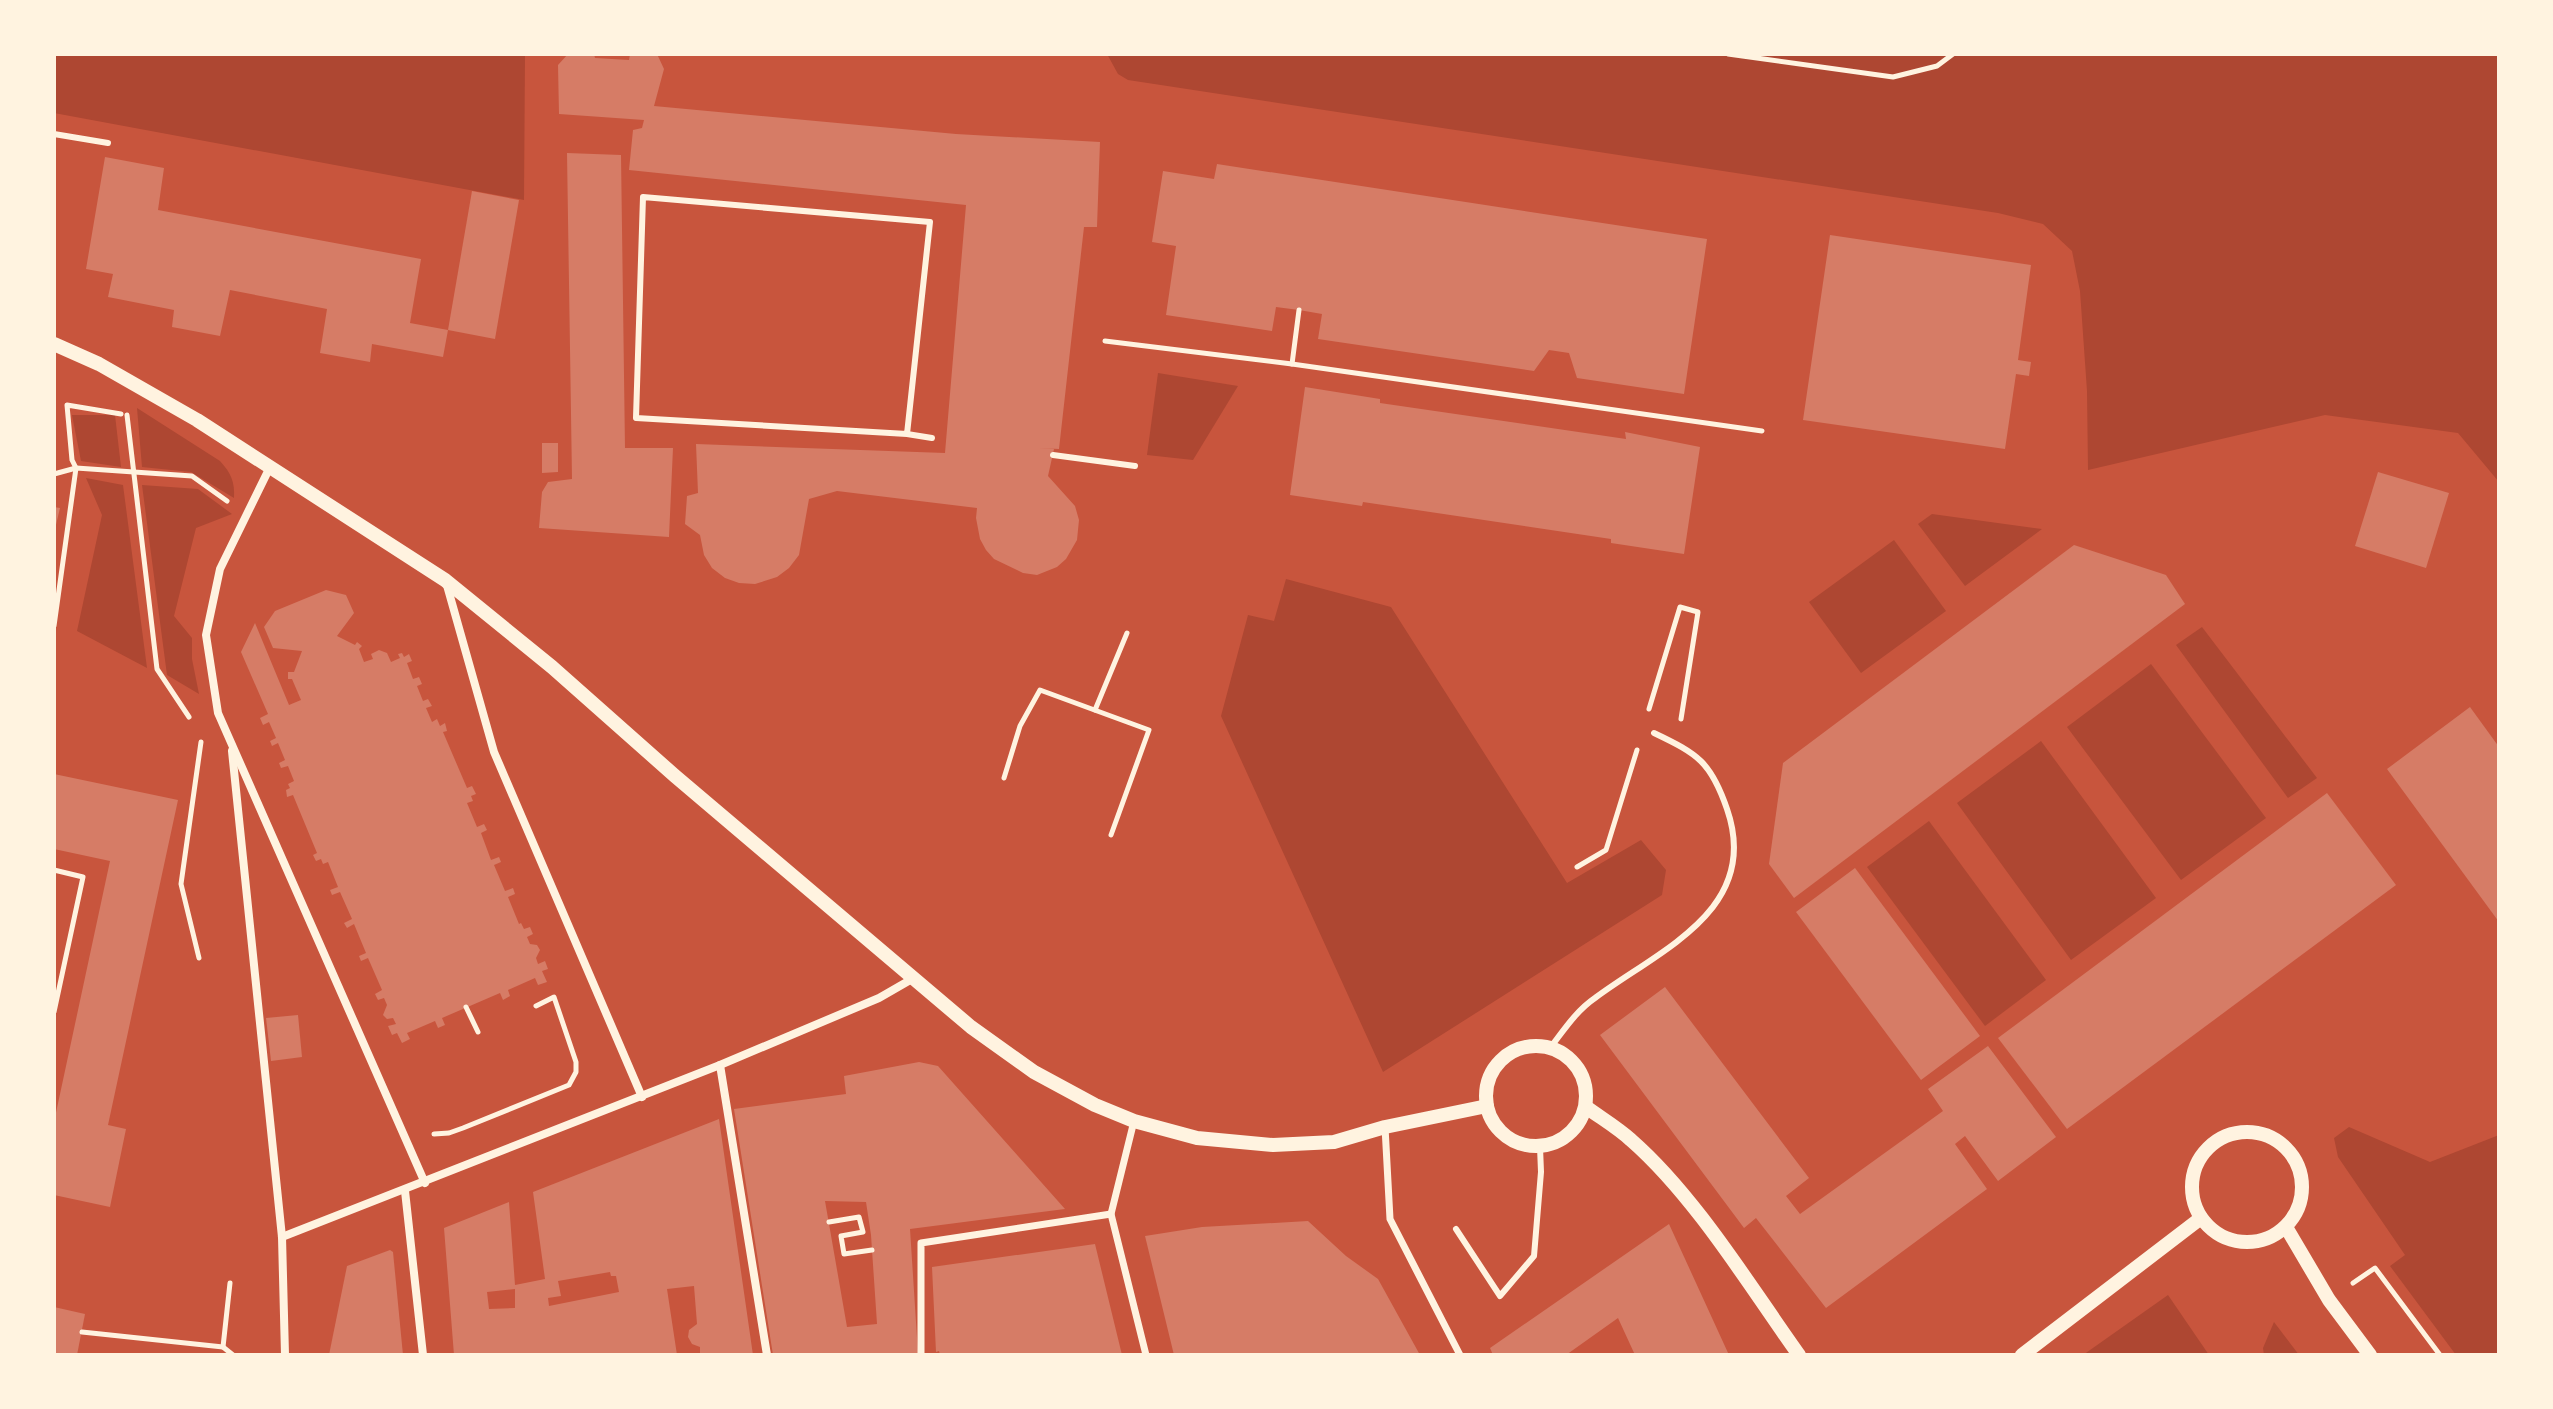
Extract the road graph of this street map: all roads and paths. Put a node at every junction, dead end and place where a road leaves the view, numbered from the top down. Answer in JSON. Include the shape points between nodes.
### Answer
{"nodes":[{"id":1,"x":1728,"y":54,"type":"edge"},
{"id":2,"x":1953,"y":54,"type":"edge"},
{"id":3,"x":54,"y":134,"type":"edge"},
{"id":4,"x":108,"y":143,"type":"dead end"},
{"id":5,"x":1299,"y":310,"type":"dead end"},
{"id":6,"x":1105,"y":341,"type":"dead end"},
{"id":7,"x":54,"y":344,"type":"edge"},
{"id":8,"x":1292,"y":364,"type":"junction"},
{"id":9,"x":1762,"y":431,"type":"dead end"},
{"id":10,"x":907,"y":434,"type":"junction"},
{"id":11,"x":932,"y":438,"type":"dead end"},
{"id":12,"x":1053,"y":455,"type":"dead end"},
{"id":13,"x":1135,"y":466,"type":"dead end"},
{"id":14,"x":270,"y":467,"type":"junction"},
{"id":15,"x":76,"y":468,"type":"junction"},
{"id":16,"x":54,"y":474,"type":"edge"},
{"id":17,"x":133,"y":474,"type":"junction"},
{"id":18,"x":250,"y":508,"type":"junction"},
{"id":19,"x":445,"y":580,"type":"junction"},
{"id":20,"x":54,"y":626,"type":"edge"},
{"id":21,"x":1127,"y":633,"type":"dead end"},
{"id":22,"x":1095,"y":710,"type":"junction"},
{"id":23,"x":1647,"y":714,"type":"dead end"},
{"id":24,"x":195,"y":724,"type":"dead end"},
{"id":25,"x":1654,"y":733,"type":"dead end"},
{"id":26,"x":203,"y":734,"type":"dead end"},
{"id":27,"x":231,"y":742,"type":"junction"},
{"id":28,"x":1638,"y":744,"type":"dead end"},
{"id":29,"x":1677,"y":744,"type":"junction"},
{"id":30,"x":1004,"y":778,"type":"dead end"},
{"id":31,"x":1111,"y":835,"type":"dead end"},
{"id":32,"x":1577,"y":867,"type":"dead end"},
{"id":33,"x":54,"y":870,"type":"edge"},
{"id":34,"x":199,"y":958,"type":"dead end"},
{"id":35,"x":912,"y":979,"type":"junction"},
{"id":36,"x":536,"y":1006,"type":"dead end"},
{"id":37,"x":466,"y":1007,"type":"dead end"},
{"id":38,"x":54,"y":1012,"type":"edge"},
{"id":39,"x":478,"y":1032,"type":"dead end"},
{"id":40,"x":1550,"y":1048,"type":"junction"},
{"id":41,"x":720,"y":1065,"type":"junction"},
{"id":42,"x":642,"y":1097,"type":"junction"},
{"id":43,"x":1487,"y":1106,"type":"junction"},
{"id":44,"x":1586,"y":1107,"type":"junction"},
{"id":45,"x":1134,"y":1121,"type":"junction"},
{"id":46,"x":1385,"y":1127,"type":"junction"},
{"id":47,"x":433,"y":1134,"type":"dead end"},
{"id":48,"x":1540,"y":1147,"type":"junction"},
{"id":49,"x":425,"y":1183,"type":"junction"},
{"id":50,"x":405,"y":1191,"type":"junction"},
{"id":51,"x":1111,"y":1214,"type":"junction"},
{"id":52,"x":2201,"y":1218,"type":"junction"},
{"id":53,"x":829,"y":1222,"type":"dead end"},
{"id":54,"x":2286,"y":1227,"type":"junction"},
{"id":55,"x":1456,"y":1229,"type":"dead end"},
{"id":56,"x":282,"y":1237,"type":"junction"},
{"id":57,"x":872,"y":1250,"type":"dead end"},
{"id":58,"x":230,"y":1283,"type":"dead end"},
{"id":59,"x":2329,"y":1300,"type":"junction"},
{"id":60,"x":82,"y":1332,"type":"dead end"},
{"id":61,"x":223,"y":1347,"type":"junction"},
{"id":62,"x":233,"y":1355,"type":"edge"},
{"id":63,"x":285,"y":1355,"type":"edge"},
{"id":64,"x":423,"y":1355,"type":"edge"},
{"id":65,"x":767,"y":1355,"type":"edge"},
{"id":66,"x":921,"y":1355,"type":"edge"},
{"id":67,"x":1146,"y":1355,"type":"edge"},
{"id":68,"x":1460,"y":1355,"type":"edge"},
{"id":69,"x":1799,"y":1355,"type":"edge"},
{"id":70,"x":2022,"y":1355,"type":"edge"},
{"id":71,"x":2370,"y":1355,"type":"edge"},
{"id":72,"x":2440,"y":1355,"type":"edge"}],
"edges":[{"from":1,"to":2,"type":"path","via":[[1893,77],[1937,66]]},
{"from":3,"to":4,"type":"lane"},
{"from":5,"to":8,"type":"path"},
{"from":6,"to":8,"type":"path"},
{"from":7,"to":14,"type":"street","via":[[141,387]]},
{"from":8,"to":9,"type":"path"},
{"from":10,"to":10,"type":"lane","via":[[636,418],[643,197],[930,222]]},
{"from":10,"to":11,"type":"lane"},
{"from":12,"to":13,"type":"lane"},
{"from":14,"to":18,"type":"street"},
{"from":14,"to":19,"type":"street"},
{"from":15,"to":16,"type":"path"},
{"from":15,"to":17,"type":"path"},
{"from":15,"to":17,"type":"path","via":[[67,405],[127,415]]},
{"from":15,"to":20,"type":"path"},
{"from":17,"to":18,"type":"path","via":[[192,476],[233,505]]},
{"from":17,"to":24,"type":"path","via":[[157,669]]},
{"from":18,"to":27,"type":"street","via":[[220,569],[206,635],[218,713]]},
{"from":19,"to":35,"type":"street"},
{"from":19,"to":42,"type":"street","via":[[494,752]]},
{"from":21,"to":22,"type":"path"},
{"from":22,"to":30,"type":"path","via":[[1040,690],[1020,726]]},
{"from":22,"to":31,"type":"path","via":[[1149,730]]},
{"from":23,"to":29,"type":"path","via":[[1680,607],[1698,612]]},
{"from":25,"to":29,"type":"lane"},
{"from":26,"to":34,"type":"path","via":[[181,884]]},
{"from":27,"to":49,"type":"street"},
{"from":27,"to":56,"type":"street"},
{"from":28,"to":32,"type":"path","via":[[1606,850]]},
{"from":29,"to":40,"type":"lane","via":[[1710,768],[1729,816],[1734,839],[1723,892],[1693,929],[1578,1011]]},
{"from":33,"to":38,"type":"path","via":[[83,877]]},
{"from":35,"to":41,"type":"street"},
{"from":35,"to":45,"type":"street","via":[[1034,1072]]},
{"from":36,"to":47,"type":"path","via":[[554,997],[576,1062],[569,1085],[463,1128]]},
{"from":37,"to":39,"type":"path"},
{"from":40,"to":43,"type":"street","via":[[1533,1046],[1502,1059],[1491,1072]]},
{"from":40,"to":44,"type":"street","via":[[1580,1071]]},
{"from":41,"to":42,"type":"street"},
{"from":41,"to":65,"type":"street"},
{"from":42,"to":49,"type":"street"},
{"from":43,"to":46,"type":"street"},
{"from":43,"to":48,"type":"street","via":[[1506,1137]]},
{"from":44,"to":48,"type":"street","via":[[1570,1135]]},
{"from":44,"to":69,"type":"street","via":[[1663,1172]]},
{"from":45,"to":46,"type":"street","via":[[1197,1138],[1273,1145],[1334,1142]]},
{"from":45,"to":51,"type":"street"},
{"from":46,"to":68,"type":"street","via":[[1390,1219]]},
{"from":48,"to":55,"type":"lane","via":[[1534,1256],[1500,1296]]},
{"from":49,"to":50,"type":"street"},
{"from":50,"to":56,"type":"street"},
{"from":50,"to":64,"type":"street"},
{"from":51,"to":66,"type":"street","via":[[921,1243]]},
{"from":51,"to":67,"type":"street"},
{"from":52,"to":54,"type":"street","via":[[2212,1230],[2242,1242],[2258,1242]]},
{"from":52,"to":54,"type":"street","via":[[2193,1198],[2200,1157],[2215,1141],[2256,1132],[2276,1139],[2300,1171],[2298,1210]]},
{"from":52,"to":70,"type":"street"},
{"from":53,"to":57,"type":"path","via":[[859,1217],[863,1232],[841,1236],[844,1254]]},
{"from":54,"to":59,"type":"street"},
{"from":56,"to":63,"type":"street"},
{"from":58,"to":61,"type":"path"},
{"from":59,"to":71,"type":"street"},
{"from":59,"to":72,"type":"path","via":[[2375,1268]]},
{"from":60,"to":61,"type":"path"},
{"from":61,"to":62,"type":"path"}]}
